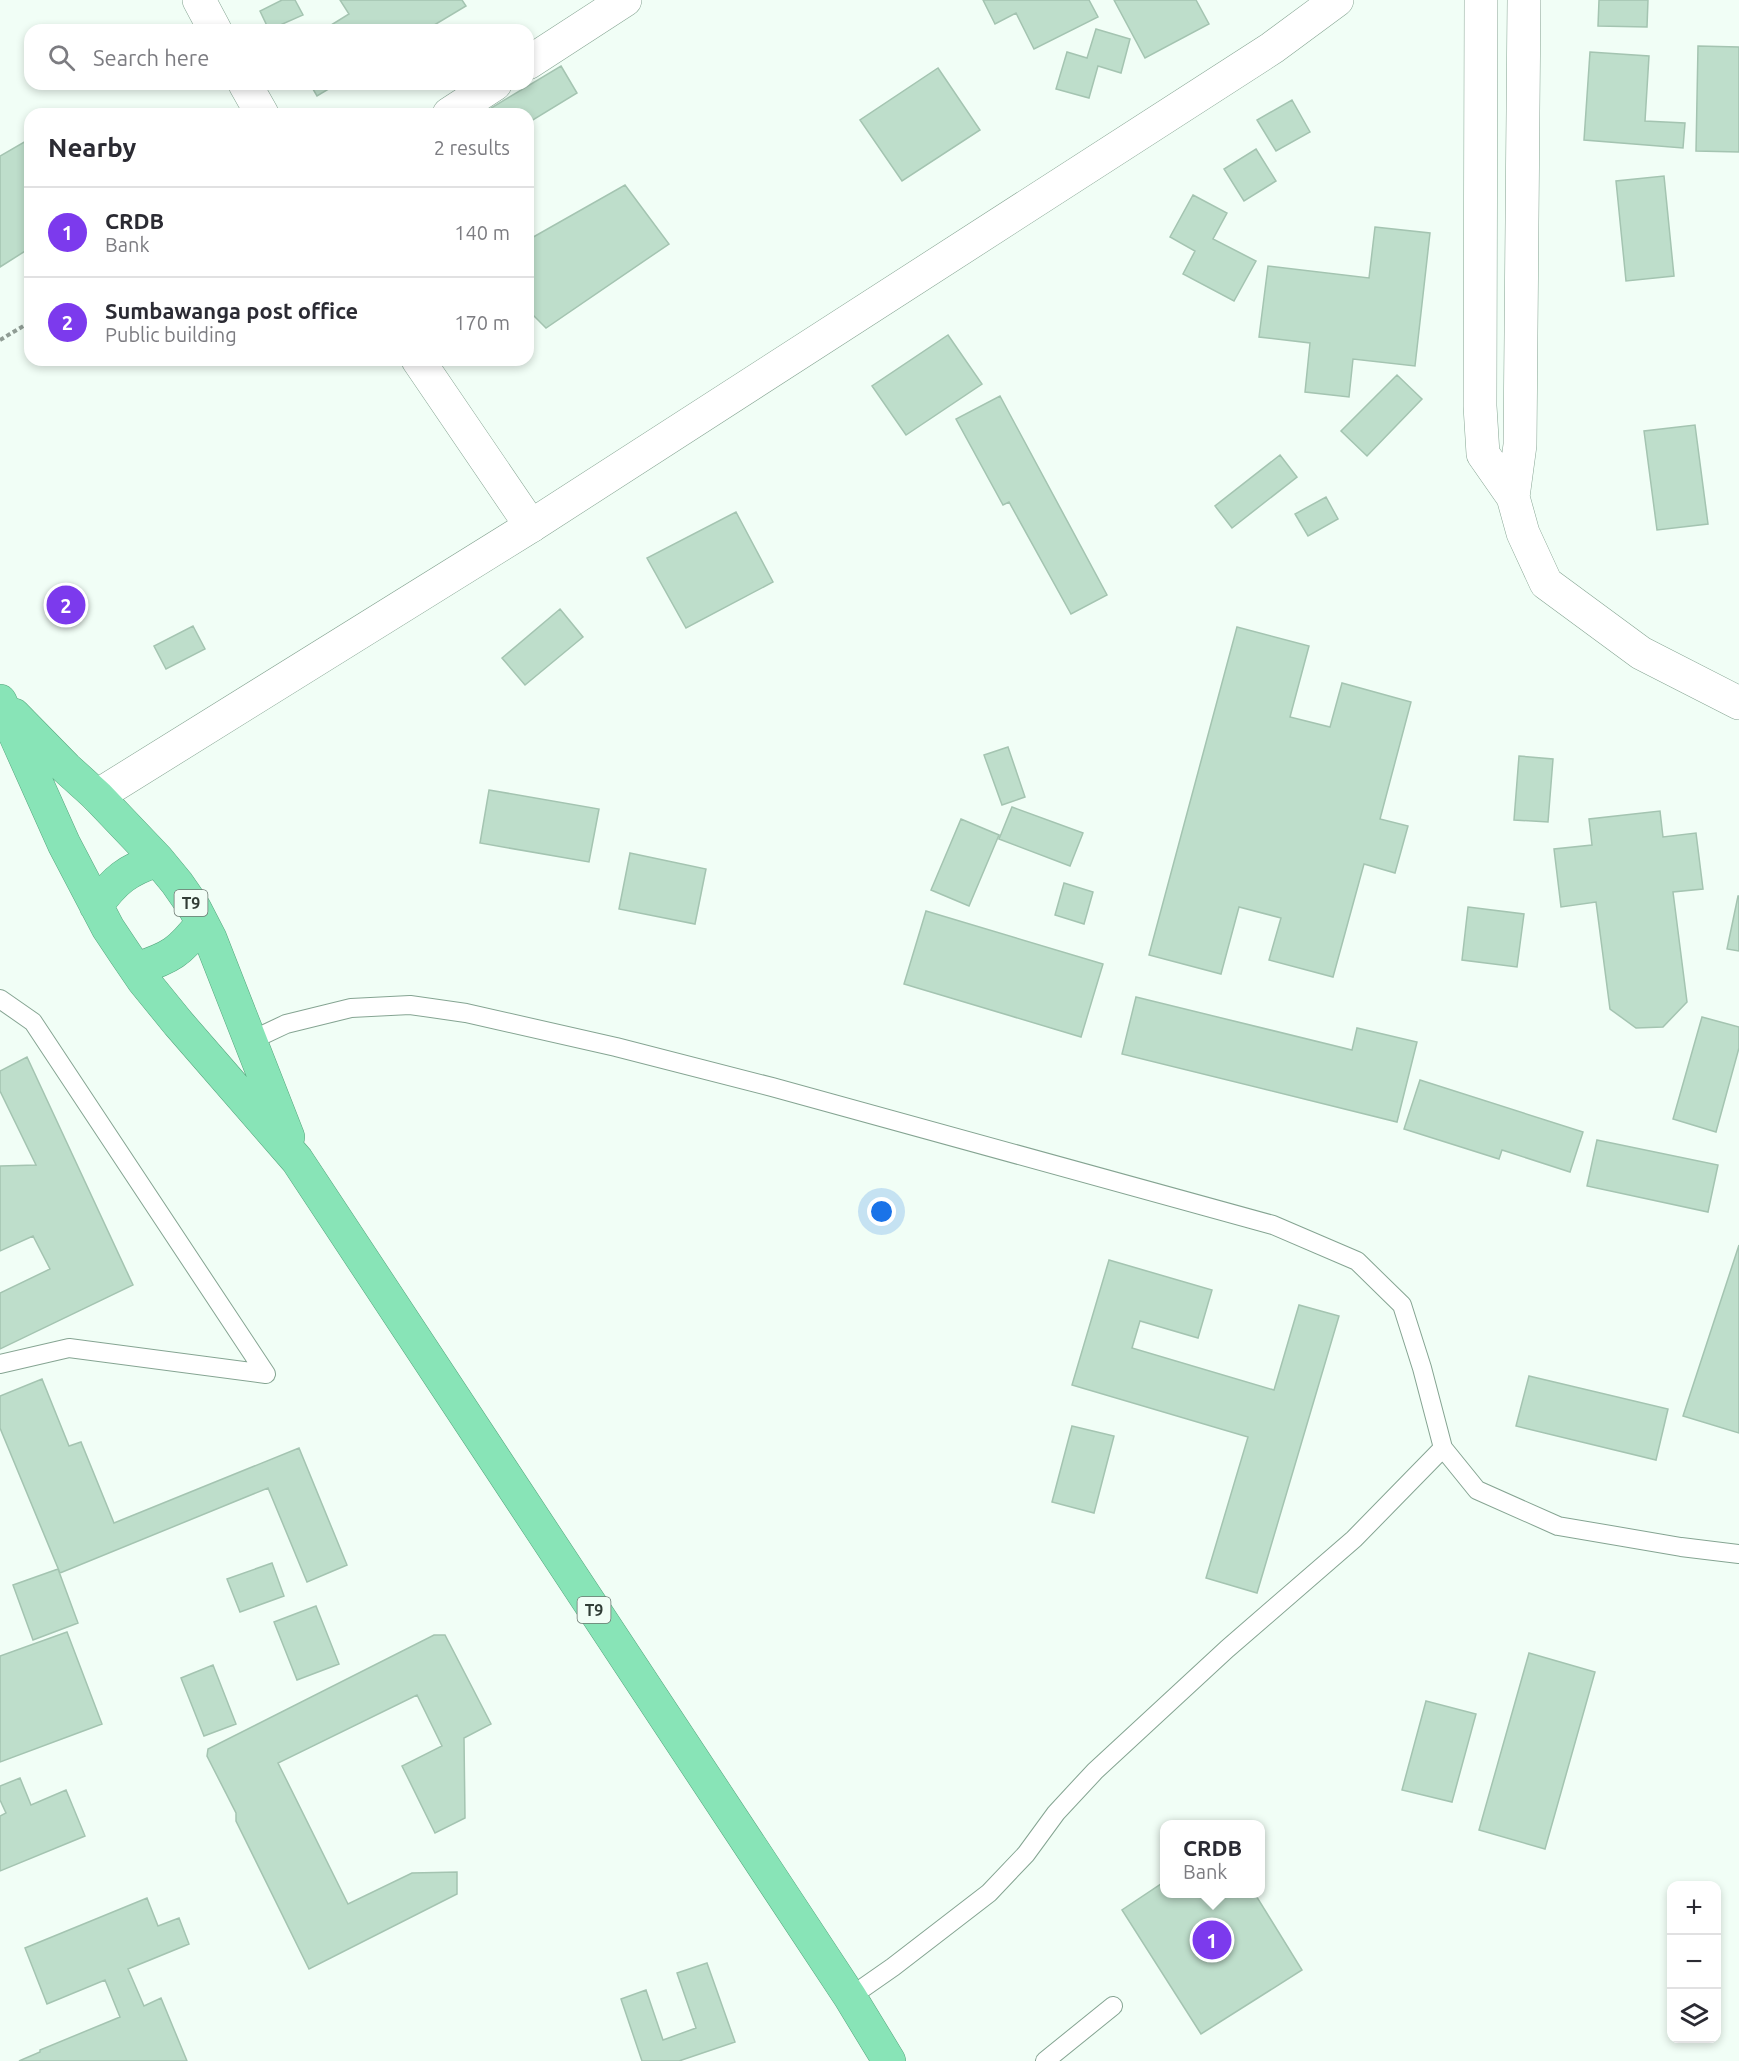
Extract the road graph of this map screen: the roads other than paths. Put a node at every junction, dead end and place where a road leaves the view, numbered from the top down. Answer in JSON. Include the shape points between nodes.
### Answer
{"nodes":[{"id":1,"x":198,"y":0,"type":"edge"},
{"id":2,"x":625,"y":0,"type":"edge"},
{"id":3,"x":1337,"y":0,"type":"edge"},
{"id":4,"x":1481,"y":0,"type":"edge"},
{"id":5,"x":1524,"y":0,"type":"edge"},
{"id":6,"x":212,"y":24,"type":"edge"},
{"id":7,"x":534,"y":59,"type":"edge"},
{"id":8,"x":248,"y":90,"type":"edge"},
{"id":9,"x":486,"y":90,"type":"edge"},
{"id":10,"x":259,"y":108,"type":"edge"},
{"id":11,"x":458,"y":108,"type":"edge"},
{"id":12,"x":422,"y":366,"type":"edge"},
{"id":13,"x":1513,"y":497,"type":"junction"},
{"id":14,"x":531,"y":526,"type":"junction"},
{"id":15,"x":1739,"y":704,"type":"edge"},
{"id":16,"x":97,"y":796,"type":"junction"},
{"id":17,"x":158,"y":861,"type":"junction"},
{"id":18,"x":96,"y":906,"type":"junction"},
{"id":19,"x":202,"y":923,"type":"junction"},
{"id":20,"x":136,"y":969,"type":"junction"},
{"id":21,"x":0,"y":999,"type":"edge"},
{"id":22,"x":250,"y":1041,"type":"junction"},
{"id":23,"x":297,"y":1160,"type":"junction"},
{"id":24,"x":0,"y":1364,"type":"edge"},
{"id":25,"x":1443,"y":1448,"type":"junction"},
{"id":26,"x":1739,"y":1554,"type":"edge"},
{"id":27,"x":850,"y":1997,"type":"junction"},
{"id":28,"x":1113,"y":2006,"type":"dead end"},
{"id":29,"x":889,"y":2061,"type":"edge"},
{"id":30,"x":1045,"y":2061,"type":"edge"}],
"edges":[{"from":1,"to":6,"type":"street"},
{"from":2,"to":7,"type":"street"},
{"from":3,"to":14,"type":"street","via":[[1272,48]]},
{"from":4,"to":13,"type":"street","via":[[1483,454]]},
{"from":5,"to":13,"type":"street","via":[[1520,433]]},
{"from":8,"to":10,"type":"street"},
{"from":9,"to":11,"type":"street"},
{"from":12,"to":14,"type":"street"},
{"from":13,"to":15,"type":"street","via":[[1523,533],[1546,583],[1641,653]]},
{"from":14,"to":16,"type":"street"},
{"from":16,"to":17,"type":"highway","number":"T9"},
{"from":16,"to":18,"type":"highway","number":"T9","via":[[0,701],[49,813]]},
{"from":17,"to":18,"type":"highway","via":[[120,877]]},
{"from":17,"to":19,"type":"highway","number":"T9"},
{"from":18,"to":20,"type":"highway","number":"T9"},
{"from":19,"to":20,"type":"highway","via":[[171,955]]},
{"from":19,"to":22,"type":"highway","number":"T9"},
{"from":20,"to":23,"type":"highway","number":"T9"},
{"from":21,"to":24,"type":"lane","via":[[33,1022],[266,1374],[69,1348]]},
{"from":22,"to":23,"type":"highway","number":"T9"},
{"from":22,"to":25,"type":"lane","via":[[286,1024],[351,1008],[410,1005],[466,1012],[772,1087],[1273,1224],[1357,1261],[1402,1305]]},
{"from":23,"to":27,"type":"highway","number":"T9"},
{"from":25,"to":26,"type":"lane","via":[[1477,1490],[1558,1526]]},
{"from":25,"to":27,"type":"lane","via":[[1354,1539],[1095,1771],[989,1893]]},
{"from":27,"to":29,"type":"highway","number":"T9"},
{"from":28,"to":30,"type":"lane"}]}
